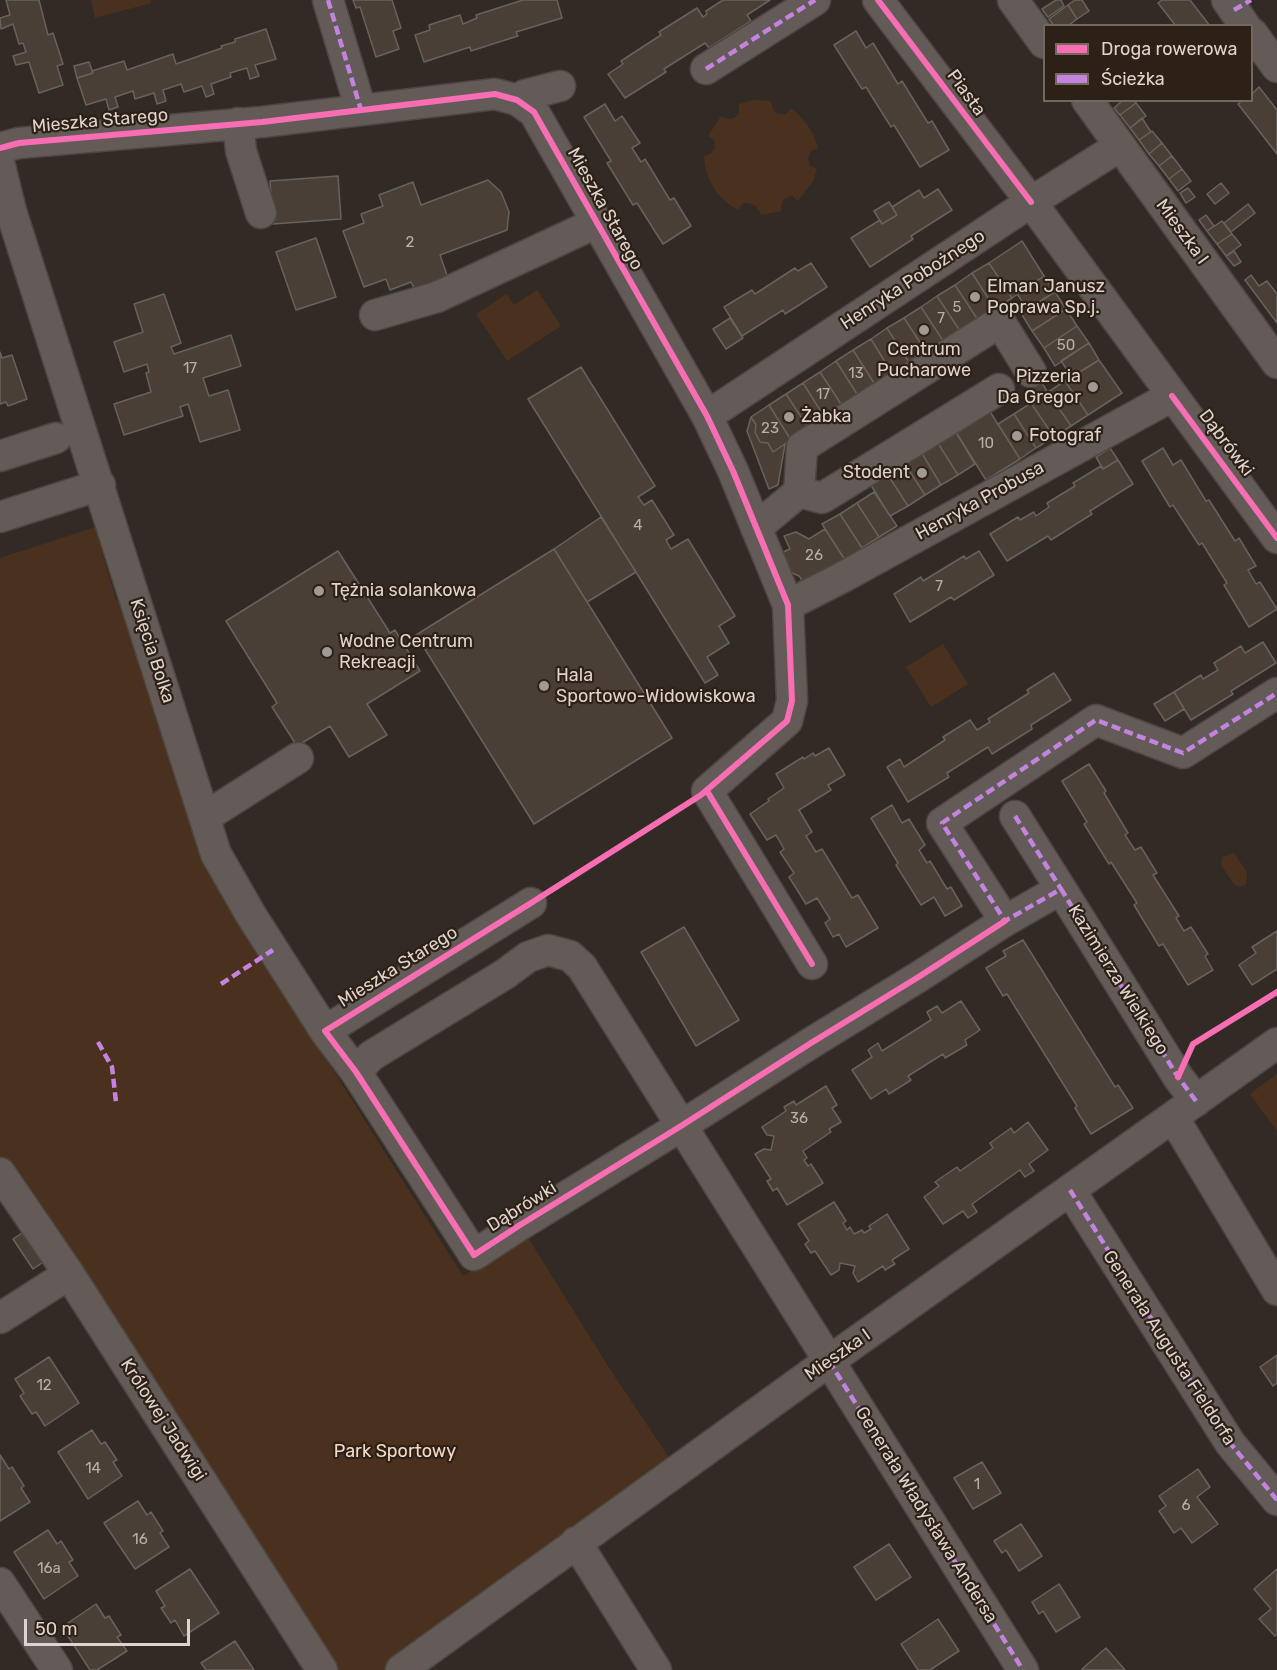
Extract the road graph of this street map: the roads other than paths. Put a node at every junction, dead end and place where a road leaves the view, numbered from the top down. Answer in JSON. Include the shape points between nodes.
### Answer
{"nodes":[{"id":1,"x":328,"y":0,"type":"edge"},
{"id":2,"x":815,"y":0,"type":"edge"},
{"id":3,"x":878,"y":0,"type":"edge"},
{"id":4,"x":1013,"y":0,"type":"edge"},
{"id":5,"x":1253,"y":36,"type":"edge"},
{"id":6,"x":1043,"y":42,"type":"edge"},
{"id":7,"x":1277,"y":67,"type":"edge"},
{"id":8,"x":706,"y":69,"type":"dead end"},
{"id":9,"x":560,"y":86,"type":"dead end"},
{"id":10,"x":516,"y":100,"type":"junction"},
{"id":11,"x":1088,"y":102,"type":"edge"},
{"id":12,"x":361,"y":110,"type":"junction"},
{"id":13,"x":238,"y":123,"type":"junction"},
{"id":14,"x":1120,"y":146,"type":"junction"},
{"id":15,"x":0,"y":148,"type":"edge"},
{"id":16,"x":0,"y":166,"type":"edge"},
{"id":17,"x":1031,"y":202,"type":"junction"},
{"id":18,"x":261,"y":213,"type":"dead end"},
{"id":19,"x":596,"y":223,"type":"junction"},
{"id":20,"x":375,"y":315,"type":"dead end"},
{"id":21,"x":1277,"y":363,"type":"edge"},
{"id":22,"x":1031,"y":372,"type":"dead end"},
{"id":23,"x":999,"y":389,"type":"dead end"},
{"id":24,"x":1172,"y":396,"type":"junction"},
{"id":25,"x":707,"y":416,"type":"junction"},
{"id":26,"x":56,"y":438,"type":"dead end"},
{"id":27,"x":0,"y":456,"type":"edge"},
{"id":28,"x":100,"y":485,"type":"junction"},
{"id":29,"x":799,"y":492,"type":"junction"},
{"id":30,"x":0,"y":517,"type":"edge"},
{"id":31,"x":756,"y":528,"type":"junction"},
{"id":32,"x":1277,"y":538,"type":"edge"},
{"id":33,"x":788,"y":605,"type":"junction"},
{"id":34,"x":1277,"y":693,"type":"edge"},
{"id":35,"x":298,"y":758,"type":"dead end"},
{"id":36,"x":1015,"y":816,"type":"dead end"},
{"id":37,"x":205,"y":817,"type":"junction"},
{"id":38,"x":1061,"y":889,"type":"junction"},
{"id":39,"x":531,"y":903,"type":"dead end"},
{"id":40,"x":1005,"y":921,"type":"junction"},
{"id":41,"x":812,"y":963,"type":"dead end"},
{"id":42,"x":325,"y":1031,"type":"junction"},
{"id":43,"x":1277,"y":1043,"type":"edge"},
{"id":44,"x":356,"y":1072,"type":"junction"},
{"id":45,"x":1184,"y":1109,"type":"junction"},
{"id":46,"x":681,"y":1126,"type":"junction"},
{"id":47,"x":0,"y":1173,"type":"edge"},
{"id":48,"x":1070,"y":1190,"type":"junction"},
{"id":49,"x":69,"y":1274,"type":"junction"},
{"id":50,"x":1277,"y":1290,"type":"edge"},
{"id":51,"x":0,"y":1318,"type":"edge"},
{"id":52,"x":829,"y":1361,"type":"junction"},
{"id":53,"x":1277,"y":1500,"type":"edge"},
{"id":54,"x":576,"y":1542,"type":"junction"},
{"id":55,"x":0,"y":1583,"type":"edge"},
{"id":56,"x":57,"y":1670,"type":"edge"},
{"id":57,"x":322,"y":1670,"type":"edge"},
{"id":58,"x":401,"y":1670,"type":"edge"},
{"id":59,"x":656,"y":1670,"type":"edge"},
{"id":60,"x":1023,"y":1670,"type":"edge"}],
"edges":[{"from":1,"to":12,"type":"street"},
{"from":2,"to":8,"type":"street"},
{"from":3,"to":17,"type":"street","name":"Piasta"},
{"from":4,"to":6,"type":"street"},
{"from":5,"to":7,"type":"street"},
{"from":9,"to":10,"type":"street"},
{"from":10,"to":12,"type":"street","name":"Mieszka Starego","via":[[495,94]]},
{"from":10,"to":19,"type":"street","name":"Mieszka Starego","via":[[534,112]]},
{"from":11,"to":14,"type":"street","name":"Mieszka I"},
{"from":12,"to":13,"type":"street","name":"Mieszka Starego"},
{"from":13,"to":15,"type":"street","name":"Mieszka Starego"},
{"from":13,"to":18,"type":"street","via":[[241,152]]},
{"from":14,"to":17,"type":"street","name":"Henryka Pobożnego"},
{"from":14,"to":21,"type":"street","name":"Mieszka I"},
{"from":16,"to":28,"type":"street","name":"Księcia Bolka"},
{"from":17,"to":24,"type":"street","name":"Dąbrówki"},
{"from":17,"to":25,"type":"street","name":"Henryka Pobożnego"},
{"from":19,"to":20,"type":"street","via":[[438,297]]},
{"from":19,"to":25,"type":"street","name":"Mieszka Starego"},
{"from":22,"to":29,"type":"street","via":[[1000,322],[802,447]]},
{"from":23,"to":29,"type":"street","via":[[822,498]]},
{"from":24,"to":32,"type":"street","name":"Dąbrówki"},
{"from":24,"to":33,"type":"street","name":"Henryka Probusa"},
{"from":25,"to":31,"type":"street","name":"Mieszka Starego"},
{"from":26,"to":27,"type":"street"},
{"from":28,"to":30,"type":"street"},
{"from":28,"to":37,"type":"street","name":"Księcia Bolka"},
{"from":29,"to":31,"type":"street"},
{"from":31,"to":33,"type":"street","name":"Mieszka Starego"},
{"from":33,"to":41,"type":"street","name":"Mieszka Starego","via":[[792,701],[788,721],[707,792]]},
{"from":34,"to":40,"type":"street","via":[[1183,753],[1096,720],[942,823]]},
{"from":35,"to":37,"type":"street"},
{"from":36,"to":38,"type":"street","name":"Kazimierza Wielkiego"},
{"from":37,"to":42,"type":"street","name":"Księcia Bolka","via":[[220,861]]},
{"from":38,"to":40,"type":"street","name":"Kazimierza Wielkiego"},
{"from":38,"to":45,"type":"street","name":"Kazimierza Wielkiego","via":[[1178,1077]]},
{"from":39,"to":42,"type":"street","name":"Mieszka Starego"},
{"from":40,"to":46,"type":"street","name":"Kazimierza Wielkiego"},
{"from":42,"to":44,"type":"street"},
{"from":43,"to":45,"type":"street","name":"Mieszka I"},
{"from":44,"to":46,"type":"street","via":[[371,1056],[528,957],[548,951],[570,956],[582,967]]},
{"from":44,"to":46,"type":"street","name":"Dąbrówki","via":[[474,1255]]},
{"from":45,"to":48,"type":"street","name":"Mieszka I"},
{"from":45,"to":50,"type":"street","name":"Kazimierza Wielkiego"},
{"from":46,"to":52,"type":"street"},
{"from":47,"to":49,"type":"street","name":"Królowej Jadwigi"},
{"from":48,"to":52,"type":"street","name":"Mieszka I"},
{"from":48,"to":53,"type":"street","name":"Generała Augusta Fieldorfa","via":[[1230,1443]]},
{"from":49,"to":51,"type":"street"},
{"from":49,"to":57,"type":"street","name":"Królowej Jadwigi"},
{"from":52,"to":54,"type":"street","name":"Mieszka I"},
{"from":52,"to":60,"type":"street","name":"Generała Władysława Andersa"},
{"from":54,"to":58,"type":"street","name":"Mieszka I"},
{"from":54,"to":59,"type":"street"},
{"from":55,"to":56,"type":"street"}]}
